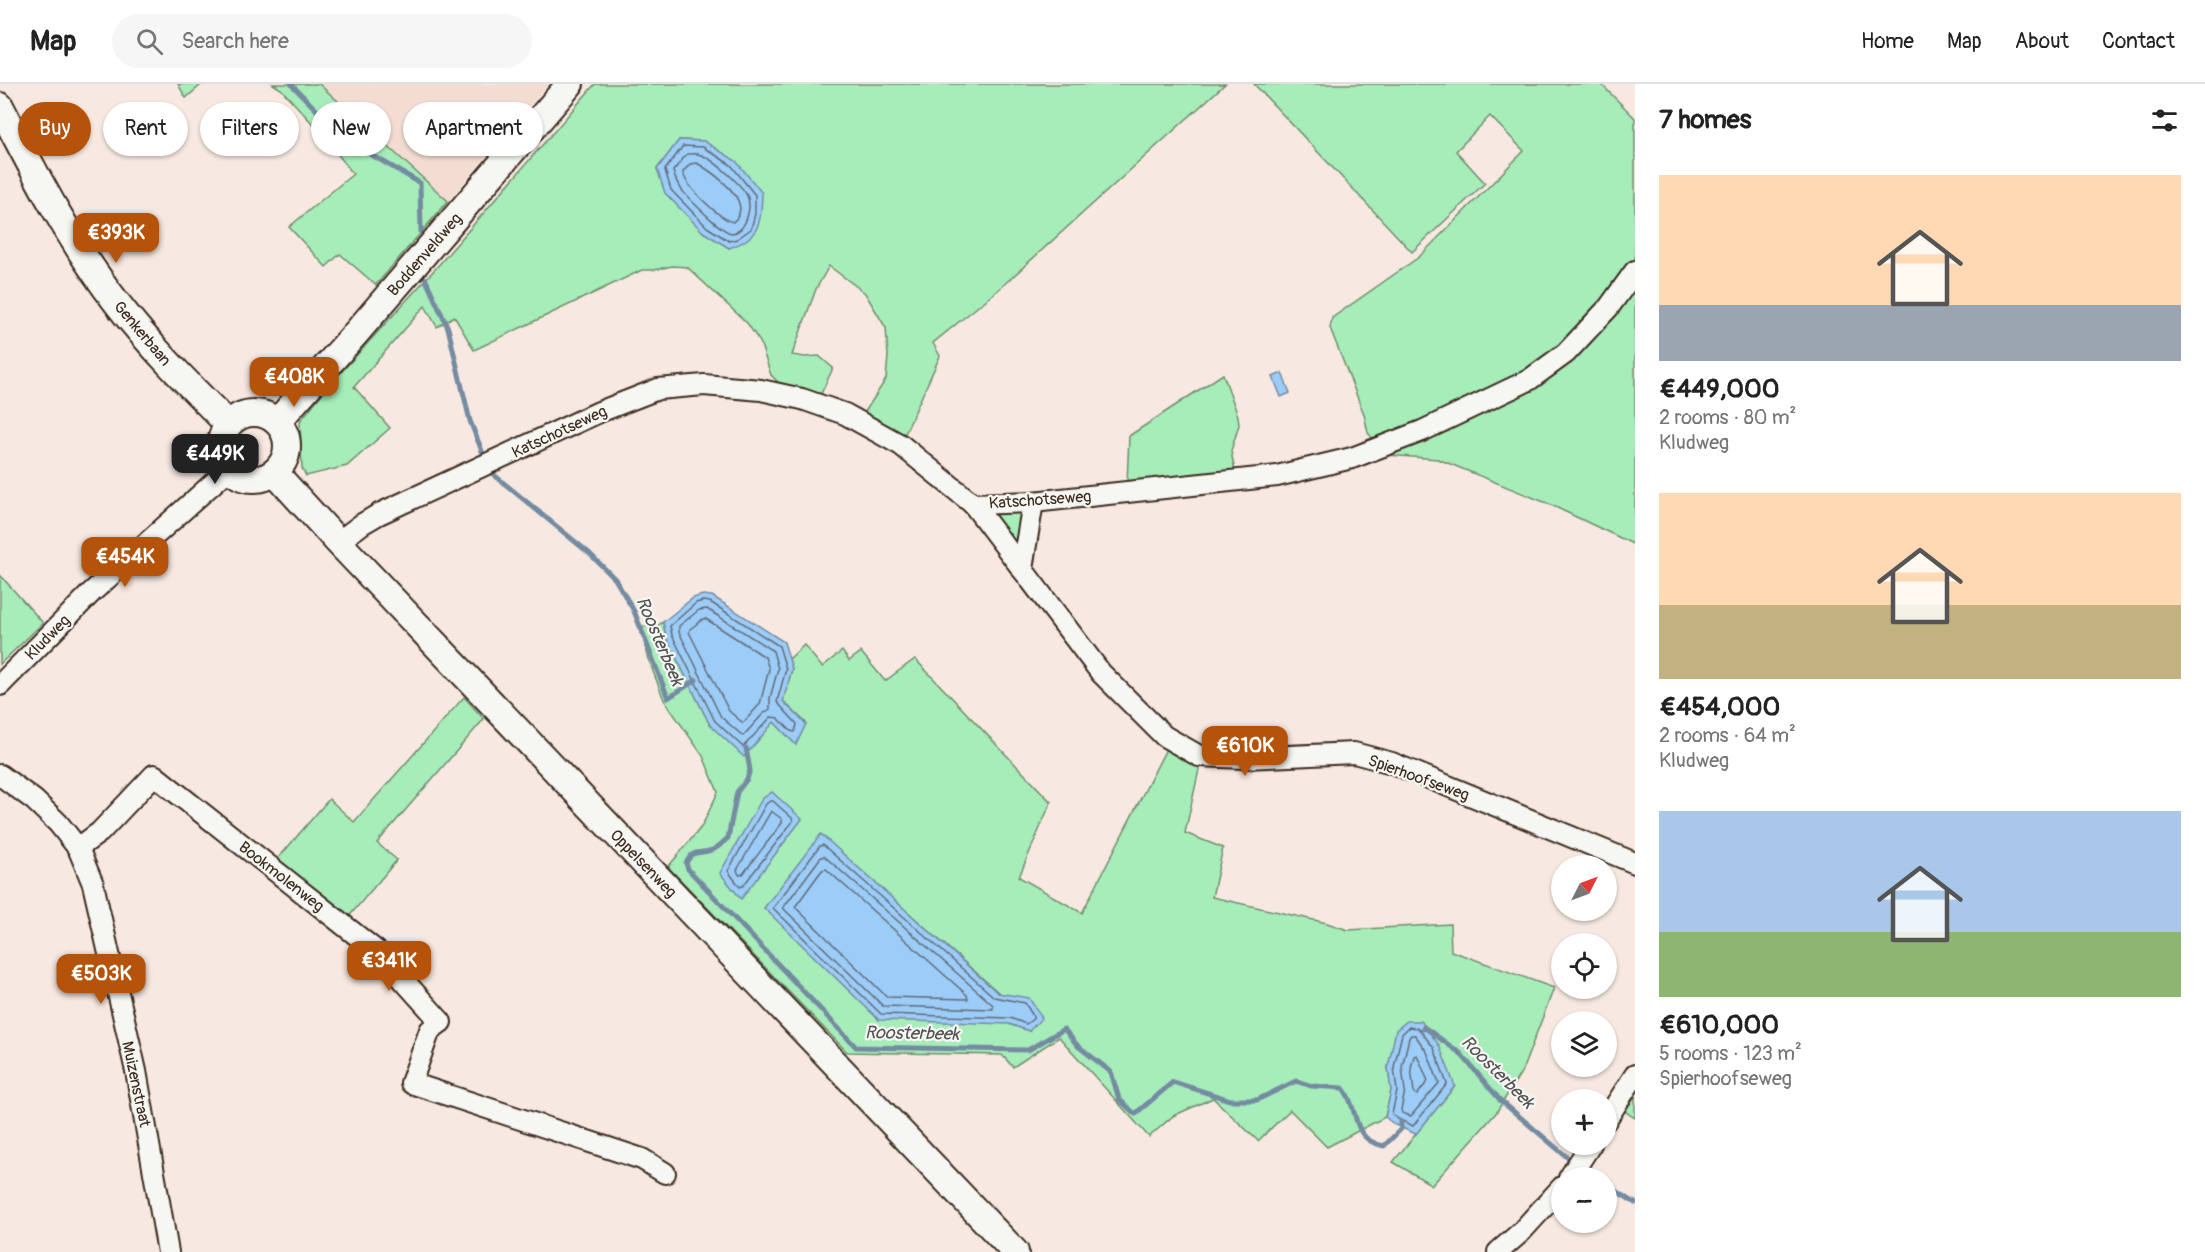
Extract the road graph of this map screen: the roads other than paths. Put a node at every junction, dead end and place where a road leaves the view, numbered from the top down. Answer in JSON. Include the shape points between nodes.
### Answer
{"nodes":[{"id":1,"x":570,"y":84,"type":"edge"},
{"id":2,"x":0,"y":106,"type":"edge"},
{"id":3,"x":1635,"y":271,"type":"edge"},
{"id":4,"x":277,"y":422,"type":"junction"},
{"id":5,"x":228,"y":424,"type":"junction"},
{"id":6,"x":229,"y":469,"type":"junction"},
{"id":7,"x":275,"y":473,"type":"junction"},
{"id":8,"x":1033,"y":502,"type":"junction"},
{"id":9,"x":973,"y":504,"type":"junction"},
{"id":10,"x":338,"y":542,"type":"junction"},
{"id":11,"x":1022,"y":569,"type":"junction"},
{"id":12,"x":0,"y":685,"type":"edge"},
{"id":13,"x":0,"y":775,"type":"edge"},
{"id":14,"x":78,"y":848,"type":"junction"},
{"id":15,"x":1635,"y":863,"type":"edge"},
{"id":16,"x":1635,"y":1075,"type":"edge"},
{"id":17,"x":1617,"y":1103,"type":"edge"},
{"id":18,"x":665,"y":1173,"type":"dead end"},
{"id":19,"x":1551,"y":1198,"type":"edge"},
{"id":20,"x":168,"y":1252,"type":"edge"},
{"id":21,"x":1015,"y":1252,"type":"edge"},
{"id":22,"x":1498,"y":1252,"type":"edge"}],
"edges":[{"from":1,"to":4,"type":"street","name":"Boddenveldweg"},
{"from":2,"to":5,"type":"street","name":"Genkerbaan","via":[[58,216],[103,283],[155,350]]},
{"from":3,"to":8,"type":"street","name":"Katschotseweg","via":[[1609,307],[1566,353],[1528,380],[1352,458],[1276,476]]},
{"from":4,"to":5,"type":"street","via":[[266,414],[252,412]]},
{"from":4,"to":7,"type":"street","via":[[285,433],[288,448],[285,461]]},
{"from":5,"to":6,"type":"street","via":[[220,447]]},
{"from":6,"to":7,"type":"street","via":[[237,476],[257,480]]},
{"from":6,"to":12,"type":"street","name":"Kludweg","via":[[92,592]]},
{"from":7,"to":10,"type":"street","name":"Oppelsenweg"},
{"from":8,"to":9,"type":"street","name":"Katschotseweg"},
{"from":8,"to":11,"type":"street"},
{"from":9,"to":10,"type":"street","name":"Katschotseweg","via":[[901,445],[845,414],[761,390],[704,385],[658,389],[599,411],[379,514]]},
{"from":9,"to":11,"type":"street","name":"Spierhoofseweg"},
{"from":10,"to":21,"type":"street","name":"Oppelsenweg"},
{"from":11,"to":15,"type":"street","name":"Spierhoofseweg","via":[[1101,673],[1164,736],[1199,756],[1354,753],[1392,763]]},
{"from":13,"to":14,"type":"street","name":"Muizenstraat","via":[[42,807]]},
{"from":14,"to":18,"type":"street","name":"Bookmolenweg","via":[[100,832],[154,775],[379,953],[441,1022],[430,1030],[411,1083],[642,1159]]},
{"from":14,"to":20,"type":"street","name":"Muizenstraat","via":[[98,902],[136,1071]]},
{"from":16,"to":17,"type":"street"},
{"from":19,"to":22,"type":"street"}]}
